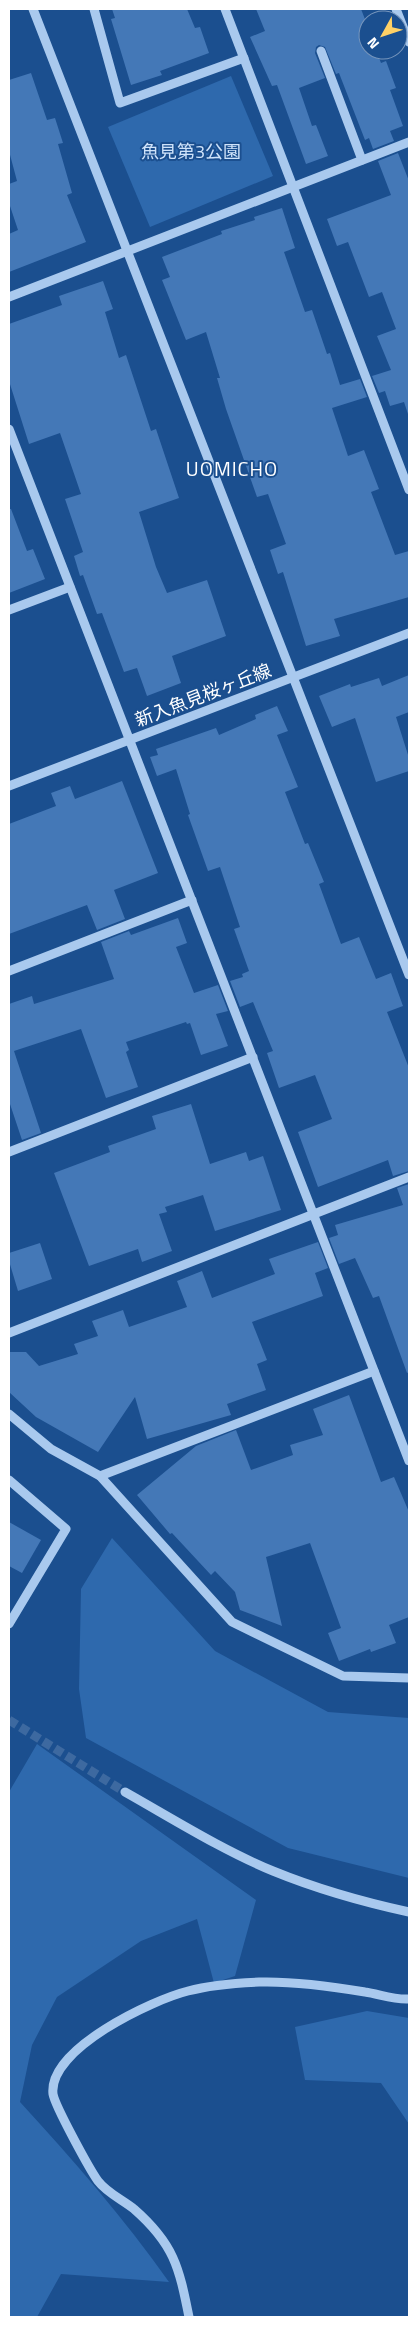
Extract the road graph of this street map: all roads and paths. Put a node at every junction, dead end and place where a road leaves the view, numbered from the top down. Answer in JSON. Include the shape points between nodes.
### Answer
{"nodes":[{"id":1,"x":33,"y":9,"type":"edge"},
{"id":2,"x":94,"y":9,"type":"edge"},
{"id":3,"x":225,"y":9,"type":"edge"},
{"id":4,"x":396,"y":9,"type":"edge"},
{"id":5,"x":409,"y":42,"type":"edge"},
{"id":6,"x":322,"y":51,"type":"dead end"},
{"id":7,"x":244,"y":58,"type":"junction"},
{"id":8,"x":409,"y":142,"type":"edge"},
{"id":9,"x":362,"y":160,"type":"junction"},
{"id":10,"x":293,"y":187,"type":"junction"},
{"id":11,"x":128,"y":251,"type":"junction"},
{"id":12,"x":9,"y":297,"type":"edge"},
{"id":13,"x":9,"y":429,"type":"edge"},
{"id":14,"x":409,"y":490,"type":"edge"},
{"id":15,"x":70,"y":587,"type":"junction"},
{"id":16,"x":9,"y":610,"type":"edge"},
{"id":17,"x":409,"y":633,"type":"edge"},
{"id":18,"x":294,"y":678,"type":"junction"},
{"id":19,"x":130,"y":740,"type":"junction"},
{"id":20,"x":9,"y":786,"type":"edge"},
{"id":21,"x":192,"y":900,"type":"junction"},
{"id":22,"x":9,"y":971,"type":"edge"},
{"id":23,"x":409,"y":975,"type":"edge"},
{"id":24,"x":253,"y":1057,"type":"junction"},
{"id":25,"x":9,"y":1152,"type":"edge"},
{"id":26,"x":409,"y":1177,"type":"edge"},
{"id":27,"x":313,"y":1214,"type":"junction"},
{"id":28,"x":9,"y":1333,"type":"edge"},
{"id":29,"x":374,"y":1371,"type":"junction"},
{"id":30,"x":9,"y":1414,"type":"edge"},
{"id":31,"x":409,"y":1460,"type":"edge"},
{"id":32,"x":100,"y":1476,"type":"junction"},
{"id":33,"x":9,"y":1480,"type":"edge"},
{"id":34,"x":9,"y":1624,"type":"edge"},
{"id":35,"x":409,"y":1678,"type":"edge"},
{"id":36,"x":124,"y":1792,"type":"tunnel mouth"},
{"id":37,"x":409,"y":1912,"type":"edge"},
{"id":38,"x":409,"y":1999,"type":"edge"},
{"id":39,"x":189,"y":2317,"type":"edge"}],
"edges":[{"from":1,"to":11,"type":"street"},
{"from":2,"to":7,"type":"street","via":[[120,103]]},
{"from":3,"to":7,"type":"street"},
{"from":4,"to":5,"type":"street"},
{"from":6,"to":9,"type":"street"},
{"from":7,"to":10,"type":"street"},
{"from":8,"to":9,"type":"street"},
{"from":9,"to":10,"type":"street"},
{"from":10,"to":11,"type":"street"},
{"from":10,"to":14,"type":"street"},
{"from":11,"to":12,"type":"street"},
{"from":11,"to":18,"type":"street"},
{"from":13,"to":15,"type":"street"},
{"from":15,"to":16,"type":"street"},
{"from":15,"to":19,"type":"street"},
{"from":17,"to":18,"type":"street","name":"新入魚見桜ヶ丘線"},
{"from":18,"to":19,"type":"street","name":"新入魚見桜ヶ丘線"},
{"from":18,"to":23,"type":"street"},
{"from":19,"to":20,"type":"street","name":"新入魚見桜ヶ丘線"},
{"from":19,"to":21,"type":"street"},
{"from":21,"to":22,"type":"street"},
{"from":21,"to":24,"type":"street"},
{"from":24,"to":25,"type":"street"},
{"from":24,"to":27,"type":"street"},
{"from":26,"to":27,"type":"street"},
{"from":27,"to":28,"type":"street"},
{"from":27,"to":29,"type":"street"},
{"from":29,"to":31,"type":"street"},
{"from":29,"to":32,"type":"street"},
{"from":30,"to":32,"type":"street","via":[[51,1449]]},
{"from":32,"to":35,"type":"street","via":[[232,1622],[343,1676]]},
{"from":33,"to":34,"type":"street","via":[[66,1530]]},
{"from":36,"to":37,"type":"street","via":[[273,1871],[320,1888]]},
{"from":38,"to":39,"type":"street","via":[[318,1984],[260,1982],[188,1991],[122,2018],[69,2057],[55,2078],[53,2094],[60,2111],[99,2182],[158,2231],[172,2253],[181,2274]]}]}
